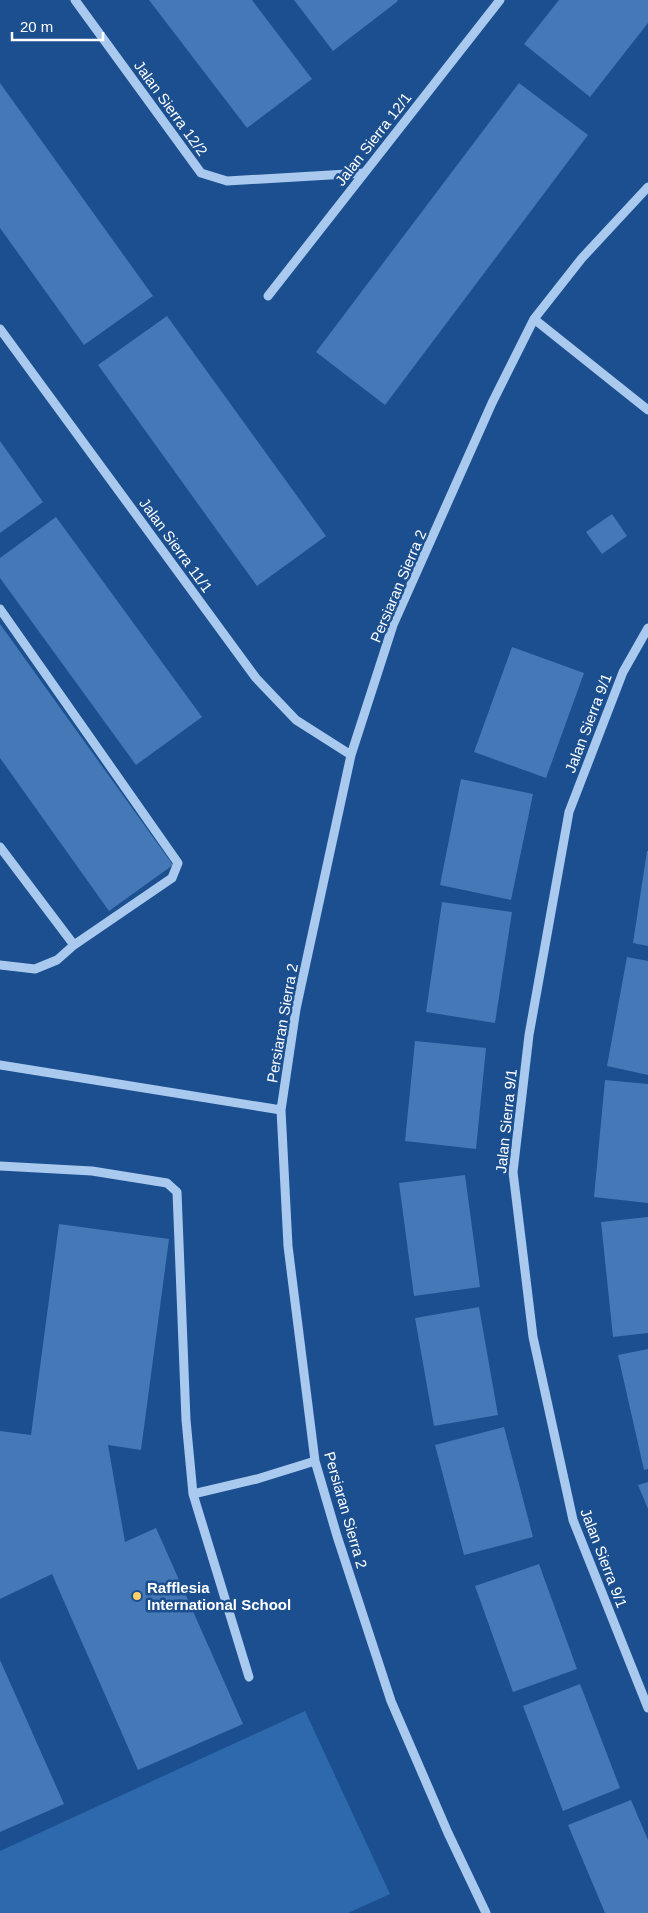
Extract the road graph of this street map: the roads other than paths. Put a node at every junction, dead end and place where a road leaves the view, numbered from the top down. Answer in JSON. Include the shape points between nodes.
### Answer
{"nodes":[{"id":1,"x":75,"y":0,"type":"edge"},
{"id":2,"x":500,"y":0,"type":"edge"},
{"id":3,"x":364,"y":173,"type":"junction"},
{"id":4,"x":648,"y":188,"type":"edge"},
{"id":5,"x":268,"y":296,"type":"dead end"},
{"id":6,"x":534,"y":319,"type":"junction"},
{"id":7,"x":0,"y":329,"type":"edge"},
{"id":8,"x":648,"y":410,"type":"edge"},
{"id":9,"x":0,"y":609,"type":"edge"},
{"id":10,"x":648,"y":628,"type":"edge"},
{"id":11,"x":352,"y":756,"type":"junction"},
{"id":12,"x":0,"y":848,"type":"edge"},
{"id":13,"x":74,"y":946,"type":"junction"},
{"id":14,"x":0,"y":965,"type":"edge"},
{"id":15,"x":0,"y":1065,"type":"edge"},
{"id":16,"x":281,"y":1110,"type":"junction"},
{"id":17,"x":0,"y":1166,"type":"edge"},
{"id":18,"x":315,"y":1461,"type":"junction"},
{"id":19,"x":193,"y":1494,"type":"junction"},
{"id":20,"x":249,"y":1677,"type":"dead end"},
{"id":21,"x":648,"y":1708,"type":"edge"},
{"id":22,"x":486,"y":1913,"type":"edge"}],
"edges":[{"from":1,"to":3,"type":"street","name":"Jalan Sierra 12/2","via":[[201,173],[227,181]]},
{"from":2,"to":3,"type":"street","name":"Jalan Sierra 12/1"},
{"from":3,"to":5,"type":"street","name":"Jalan Sierra 12/1"},
{"from":4,"to":6,"type":"street","name":"Persiaran Sierra 2","via":[[582,258]]},
{"from":6,"to":8,"type":"street"},
{"from":6,"to":11,"type":"street","name":"Persiaran Sierra 2","via":[[492,403],[394,625]]},
{"from":7,"to":11,"type":"street","name":"Jalan Sierra 11/1","via":[[256,678],[296,720]]},
{"from":9,"to":13,"type":"street","via":[[178,863],[172,878]]},
{"from":10,"to":21,"type":"street","name":"Jalan Sierra 9/1","via":[[622,672],[569,812],[529,1035],[512,1172],[533,1337],[573,1520]]},
{"from":11,"to":16,"type":"street","name":"Persiaran Sierra 2","via":[[296,1009]]},
{"from":12,"to":13,"type":"street"},
{"from":13,"to":14,"type":"street","via":[[57,960],[35,969]]},
{"from":15,"to":16,"type":"street"},
{"from":16,"to":18,"type":"street","name":"Persiaran Sierra 2","via":[[288,1246]]},
{"from":17,"to":19,"type":"street","via":[[92,1172],[148,1180],[167,1183],[177,1192],[186,1420]]},
{"from":18,"to":19,"type":"street"},
{"from":18,"to":22,"type":"street","name":"Persiaran Sierra 2","via":[[391,1701]]},
{"from":19,"to":20,"type":"street"}]}
